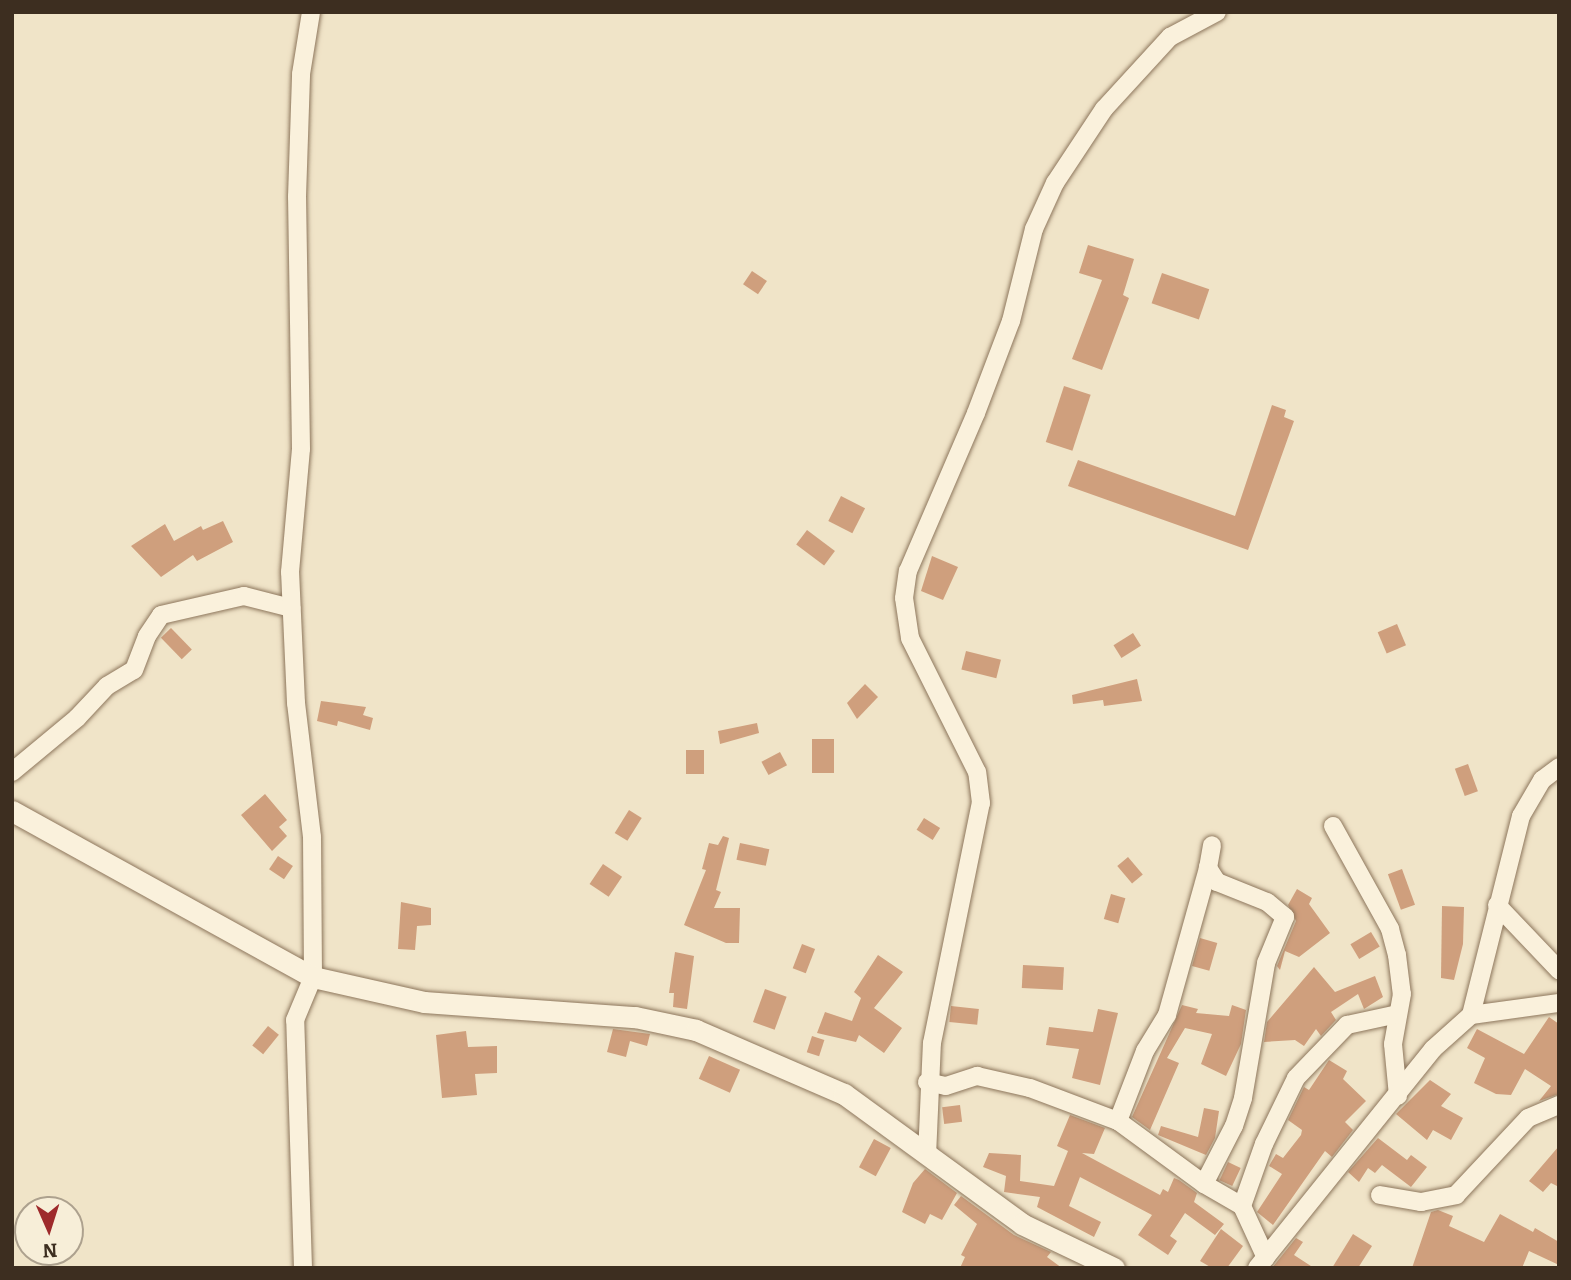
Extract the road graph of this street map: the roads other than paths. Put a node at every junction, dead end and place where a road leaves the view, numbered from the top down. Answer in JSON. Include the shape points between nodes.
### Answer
{"nodes":[{"id":1,"x":311,"y":12,"type":"edge"},
{"id":2,"x":1217,"y":12,"type":"edge"},
{"id":3,"x":291,"y":608,"type":"junction"},
{"id":4,"x":1559,"y":766,"type":"edge"},
{"id":5,"x":12,"y":772,"type":"edge"},
{"id":6,"x":12,"y":811,"type":"edge"},
{"id":7,"x":1333,"y":826,"type":"dead end"},
{"id":8,"x":1212,"y":845,"type":"dead end"},
{"id":9,"x":1208,"y":868,"type":"junction"},
{"id":10,"x":1497,"y":905,"type":"junction"},
{"id":11,"x":1559,"y":970,"type":"edge"},
{"id":12,"x":313,"y":977,"type":"junction"},
{"id":13,"x":1559,"y":1003,"type":"edge"},
{"id":14,"x":1398,"y":1014,"type":"junction"},
{"id":15,"x":1471,"y":1014,"type":"junction"},
{"id":16,"x":927,"y":1082,"type":"junction"},
{"id":17,"x":1398,"y":1097,"type":"junction"},
{"id":18,"x":1559,"y":1105,"type":"edge"},
{"id":19,"x":1118,"y":1121,"type":"junction"},
{"id":20,"x":927,"y":1156,"type":"junction"},
{"id":21,"x":1204,"y":1184,"type":"junction"},
{"id":22,"x":1380,"y":1195,"type":"dead end"},
{"id":23,"x":1242,"y":1206,"type":"junction"},
{"id":24,"x":1262,"y":1263,"type":"edge"},
{"id":25,"x":303,"y":1268,"type":"edge"},
{"id":26,"x":1114,"y":1268,"type":"edge"}],
"edges":[{"from":1,"to":3,"type":"street","via":[[301,75],[297,197],[301,437],[292,527]]},
{"from":2,"to":16,"type":"street","via":[[1170,37],[1104,109],[1055,183],[1034,229],[1011,321],[976,414],[929,527],[912,555],[904,598],[910,638],[977,772],[981,803]]},
{"from":3,"to":5,"type":"street","via":[[244,596],[161,615],[134,670],[107,686],[77,718]]},
{"from":3,"to":12,"type":"street","via":[[296,703],[312,837]]},
{"from":4,"to":10,"type":"street","via":[[1542,780],[1525,805]]},
{"from":6,"to":12,"type":"street"},
{"from":7,"to":14,"type":"street","via":[[1390,929],[1402,987]]},
{"from":8,"to":9,"type":"street"},
{"from":9,"to":19,"type":"street","via":[[1167,1015],[1145,1051]]},
{"from":9,"to":21,"type":"street","via":[[1221,885],[1267,902],[1285,917],[1266,963],[1243,1098]]},
{"from":10,"to":11,"type":"street"},
{"from":10,"to":15,"type":"street"},
{"from":12,"to":20,"type":"street","via":[[424,1002],[635,1017],[696,1030],[844,1094]]},
{"from":12,"to":25,"type":"street","via":[[295,1020]]},
{"from":13,"to":15,"type":"street"},
{"from":14,"to":17,"type":"street","via":[[1393,1044]]},
{"from":14,"to":23,"type":"street","via":[[1347,1025],[1296,1078]]},
{"from":15,"to":17,"type":"street","via":[[1433,1049]]},
{"from":16,"to":19,"type":"street","via":[[946,1086],[977,1076],[1030,1088]]},
{"from":16,"to":20,"type":"street"},
{"from":17,"to":24,"type":"street"},
{"from":18,"to":22,"type":"street","via":[[1528,1118],[1457,1195],[1421,1202]]},
{"from":19,"to":21,"type":"street"},
{"from":20,"to":26,"type":"street","via":[[1022,1224]]},
{"from":21,"to":23,"type":"street"},
{"from":23,"to":24,"type":"street"}]}
